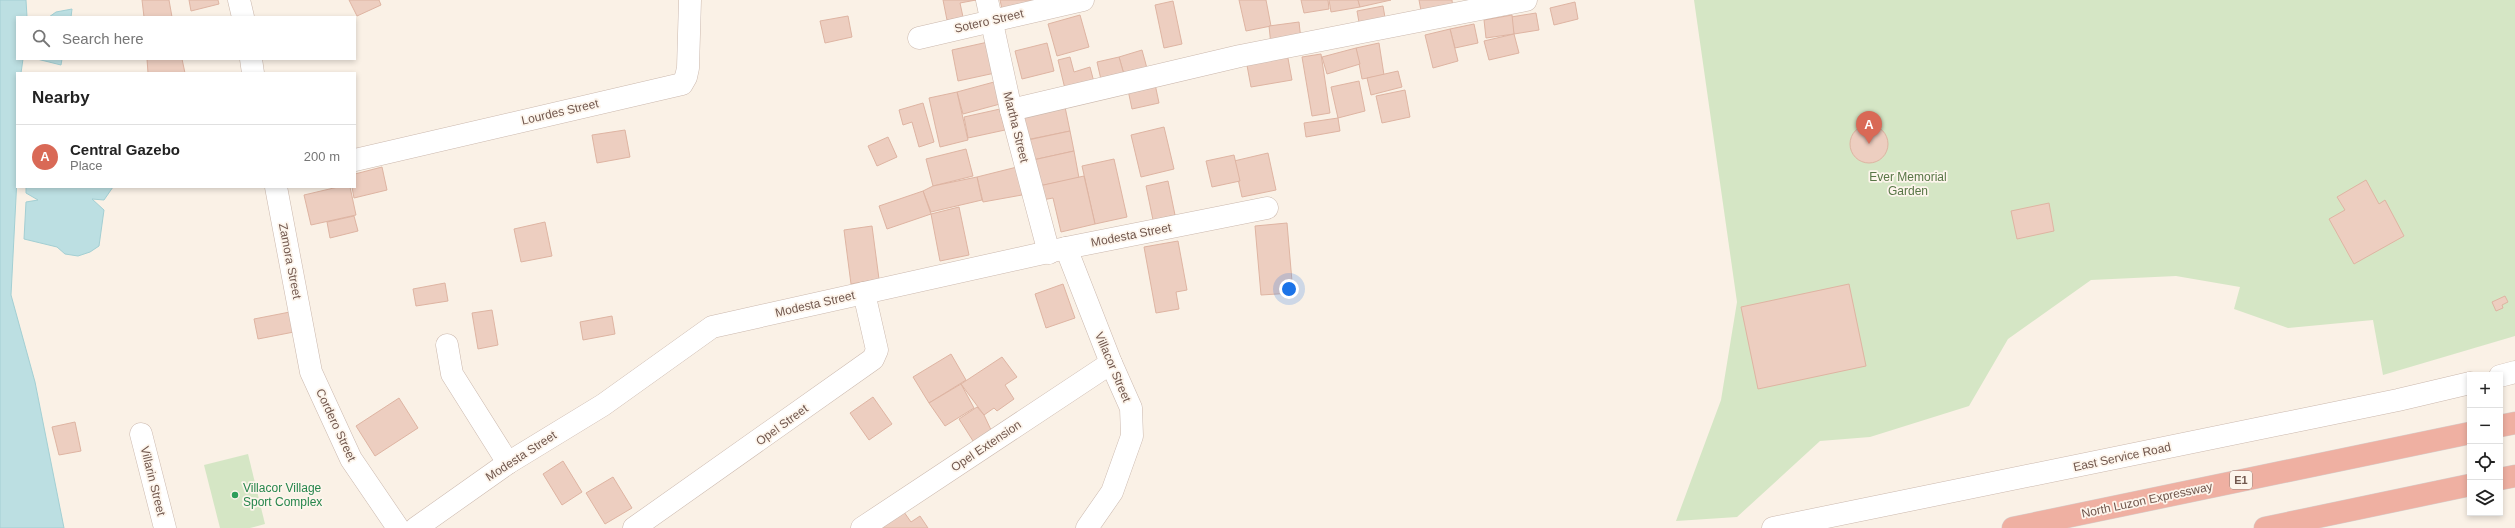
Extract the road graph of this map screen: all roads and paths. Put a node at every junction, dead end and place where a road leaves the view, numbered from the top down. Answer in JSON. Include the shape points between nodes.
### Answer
{"nodes":[{"id":1,"x":239,"y":0,"type":"edge"},
{"id":2,"x":690,"y":0,"type":"edge"},
{"id":3,"x":1083,"y":0,"type":"edge"},
{"id":4,"x":1526,"y":0,"type":"edge"},
{"id":5,"x":989,"y":10,"type":"edge"},
{"id":6,"x":242,"y":16,"type":"edge"},
{"id":7,"x":918,"y":38,"type":"dead end"},
{"id":8,"x":251,"y":60,"type":"edge"},
{"id":9,"x":253,"y":72,"type":"edge"},
{"id":10,"x":1011,"y":110,"type":"junction"},
{"id":11,"x":356,"y":160,"type":"edge"},
{"id":12,"x":276,"y":188,"type":"edge"},
{"id":13,"x":1268,"y":208,"type":"dead end"},
{"id":14,"x":1058,"y":250,"type":"junction"},
{"id":15,"x":864,"y":293,"type":"junction"},
{"id":16,"x":304,"y":335,"type":"joint"},
{"id":17,"x":447,"y":345,"type":"dead end"},
{"id":18,"x":1111,"y":363,"type":"junction"},
{"id":19,"x":2515,"y":372,"type":"edge"},
{"id":20,"x":2503,"y":375,"type":"edge"},
{"id":21,"x":2467,"y":384,"type":"edge"},
{"id":22,"x":2515,"y":423,"type":"edge"},
{"id":23,"x":2503,"y":425,"type":"edge"},
{"id":24,"x":141,"y":434,"type":"dead end"},
{"id":25,"x":2467,"y":434,"type":"edge"},
{"id":26,"x":508,"y":463,"type":"junction"},
{"id":27,"x":2515,"y":476,"type":"edge"},
{"id":28,"x":2503,"y":478,"type":"edge"},
{"id":29,"x":2467,"y":486,"type":"edge"},
{"id":30,"x":165,"y":528,"type":"edge"},
{"id":31,"x":398,"y":528,"type":"edge"},
{"id":32,"x":416,"y":528,"type":"edge"},
{"id":33,"x":634,"y":528,"type":"edge"},
{"id":34,"x":862,"y":528,"type":"edge"},
{"id":35,"x":1087,"y":528,"type":"edge"},
{"id":36,"x":1773,"y":528,"type":"edge"},
{"id":37,"x":2013,"y":528,"type":"edge"},
{"id":38,"x":2265,"y":528,"type":"edge"}],
"edges":[{"from":1,"to":6,"type":"street"},
{"from":2,"to":11,"type":"street","name":"Lourdes Street","via":[[688,68],[682,84]]},
{"from":3,"to":5,"type":"street","name":"Sotero Street"},
{"from":4,"to":10,"type":"street","via":[[1240,56]]},
{"from":5,"to":7,"type":"street","name":"Sotero Street"},
{"from":5,"to":10,"type":"street","name":"Martha Street"},
{"from":8,"to":9,"type":"street"},
{"from":10,"to":14,"type":"street","name":"Martha Street"},
{"from":12,"to":16,"type":"street","name":"Zamora Street"},
{"from":13,"to":14,"type":"street","name":"Modesta Street"},
{"from":14,"to":15,"type":"street","name":"Modesta Street"},
{"from":14,"to":18,"type":"street","name":"Villacor Street"},
{"from":15,"to":26,"type":"street","name":"Modesta Street","via":[[712,327],[604,404]]},
{"from":15,"to":33,"type":"street","name":"Opel Street","via":[[877,350],[873,359]]},
{"from":16,"to":31,"type":"street","name":"Cordero Street","via":[[311,372],[351,459]]},
{"from":17,"to":26,"type":"street","via":[[452,374]]},
{"from":18,"to":34,"type":"street","name":"Opel Extension"},
{"from":18,"to":35,"type":"street","name":"Villacor Street","via":[[1131,408],[1132,436],[1112,492]]},
{"from":19,"to":20,"type":"street"},
{"from":21,"to":36,"type":"street","name":"East Service Road"},
{"from":22,"to":23,"type":"highway"},
{"from":24,"to":30,"type":"street","name":"Villarin Street"},
{"from":25,"to":37,"type":"highway","name":"North Luzon Expressway","number":"E1"},
{"from":26,"to":32,"type":"street","name":"Modesta Street"},
{"from":27,"to":28,"type":"highway"},
{"from":29,"to":38,"type":"highway"}]}
